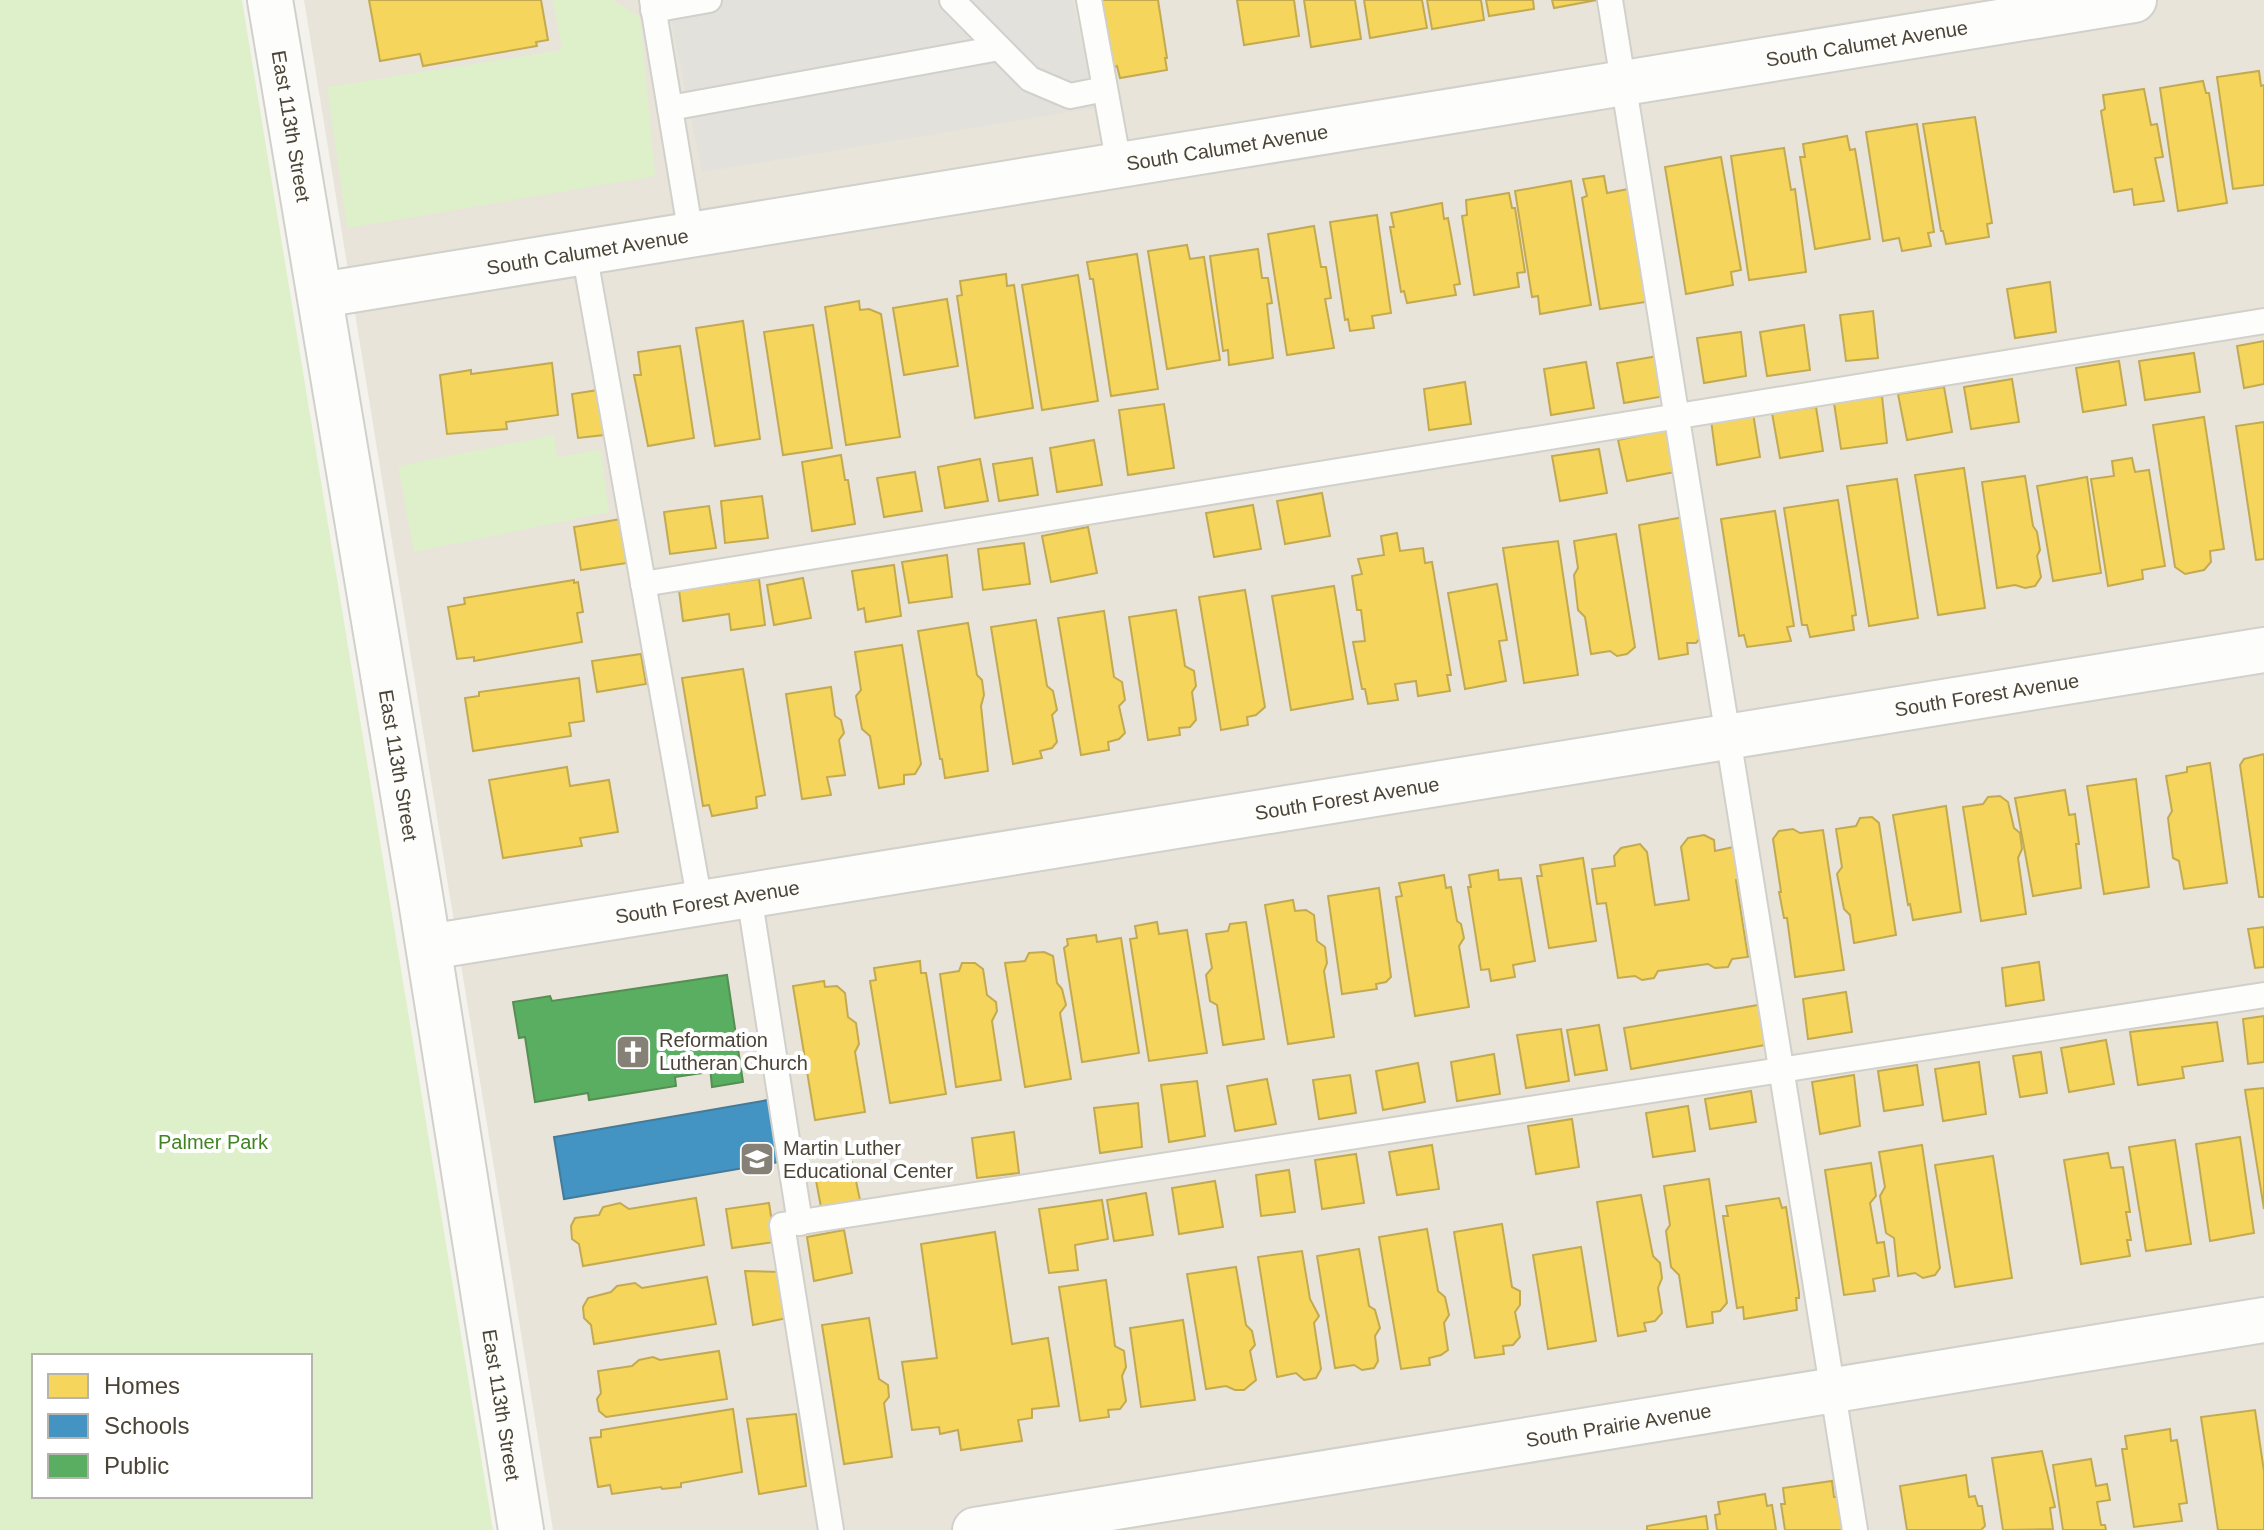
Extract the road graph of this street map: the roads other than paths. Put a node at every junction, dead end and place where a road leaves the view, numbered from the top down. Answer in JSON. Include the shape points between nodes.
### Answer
{"nodes":[{"id":1,"x":270,"y":0,"type":"edge"},
{"id":2,"x":709,"y":0,"type":"edge"},
{"id":3,"x":952,"y":0,"type":"edge"},
{"id":4,"x":1089,"y":0,"type":"edge"},
{"id":5,"x":1610,"y":0,"type":"edge"},
{"id":6,"x":2134,"y":0,"type":"edge"},
{"id":7,"x":652,"y":5,"type":"edge"},
{"id":8,"x":999,"y":48,"type":"junction"},
{"id":9,"x":1624,"y":83,"type":"junction"},
{"id":10,"x":1105,"y":89,"type":"junction"},
{"id":11,"x":670,"y":108,"type":"junction"},
{"id":12,"x":1119,"y":165,"type":"junction"},
{"id":13,"x":691,"y":235,"type":"junction"},
{"id":14,"x":584,"y":252,"type":"junction"},
{"id":15,"x":321,"y":295,"type":"junction"},
{"id":16,"x":2264,"y":321,"type":"edge"},
{"id":17,"x":1678,"y":416,"type":"junction"},
{"id":18,"x":643,"y":584,"type":"junction"},
{"id":19,"x":2264,"y":650,"type":"edge"},
{"id":20,"x":1729,"y":737,"type":"junction"},
{"id":21,"x":749,"y":895,"type":"junction"},
{"id":22,"x":700,"y":903,"type":"junction"},
{"id":23,"x":429,"y":947,"type":"junction"},
{"id":24,"x":2264,"y":995,"type":"edge"},
{"id":25,"x":1782,"y":1072,"type":"junction"},
{"id":26,"x":800,"y":1223,"type":"junction"},
{"id":27,"x":2264,"y":1320,"type":"edge"},
{"id":28,"x":1833,"y":1391,"type":"junction"},
{"id":29,"x":521,"y":1530,"type":"edge"},
{"id":30,"x":831,"y":1530,"type":"edge"},
{"id":31,"x":975,"y":1530,"type":"edge"},
{"id":32,"x":1855,"y":1530,"type":"edge"}],
"edges":[{"from":1,"to":15,"type":"street","name":"East 113th Street"},
{"from":2,"to":7,"type":"lane"},
{"from":3,"to":8,"type":"lane"},
{"from":4,"to":10,"type":"lane"},
{"from":5,"to":9,"type":"lane"},
{"from":6,"to":9,"type":"street","name":"South Calumet Avenue"},
{"from":7,"to":11,"type":"lane"},
{"from":8,"to":10,"type":"lane","via":[[1030,79],[1070,96]]},
{"from":8,"to":11,"type":"lane"},
{"from":9,"to":12,"type":"street","name":"South Calumet Avenue"},
{"from":9,"to":17,"type":"lane"},
{"from":10,"to":12,"type":"lane"},
{"from":11,"to":13,"type":"lane"},
{"from":12,"to":13,"type":"street","name":"South Calumet Avenue"},
{"from":13,"to":14,"type":"street","name":"South Calumet Avenue"},
{"from":14,"to":15,"type":"street","name":"South Calumet Avenue"},
{"from":14,"to":18,"type":"lane"},
{"from":15,"to":23,"type":"street","name":"East 113th Street"},
{"from":16,"to":17,"type":"lane"},
{"from":17,"to":18,"type":"lane"},
{"from":17,"to":20,"type":"lane"},
{"from":18,"to":22,"type":"lane"},
{"from":19,"to":20,"type":"street","name":"South Forest Avenue"},
{"from":20,"to":21,"type":"street","name":"South Forest Avenue"},
{"from":20,"to":25,"type":"lane"},
{"from":21,"to":22,"type":"street","name":"South Forest Avenue"},
{"from":21,"to":26,"type":"lane"},
{"from":22,"to":23,"type":"street","name":"South Forest Avenue"},
{"from":23,"to":29,"type":"street","name":"East 113th Street"},
{"from":24,"to":25,"type":"lane"},
{"from":25,"to":26,"type":"lane"},
{"from":25,"to":28,"type":"lane"},
{"from":26,"to":30,"type":"lane","via":[[782,1225]]},
{"from":27,"to":28,"type":"street","name":"South Prairie Avenue"},
{"from":28,"to":31,"type":"street","name":"South Prairie Avenue"},
{"from":28,"to":32,"type":"lane"}]}
